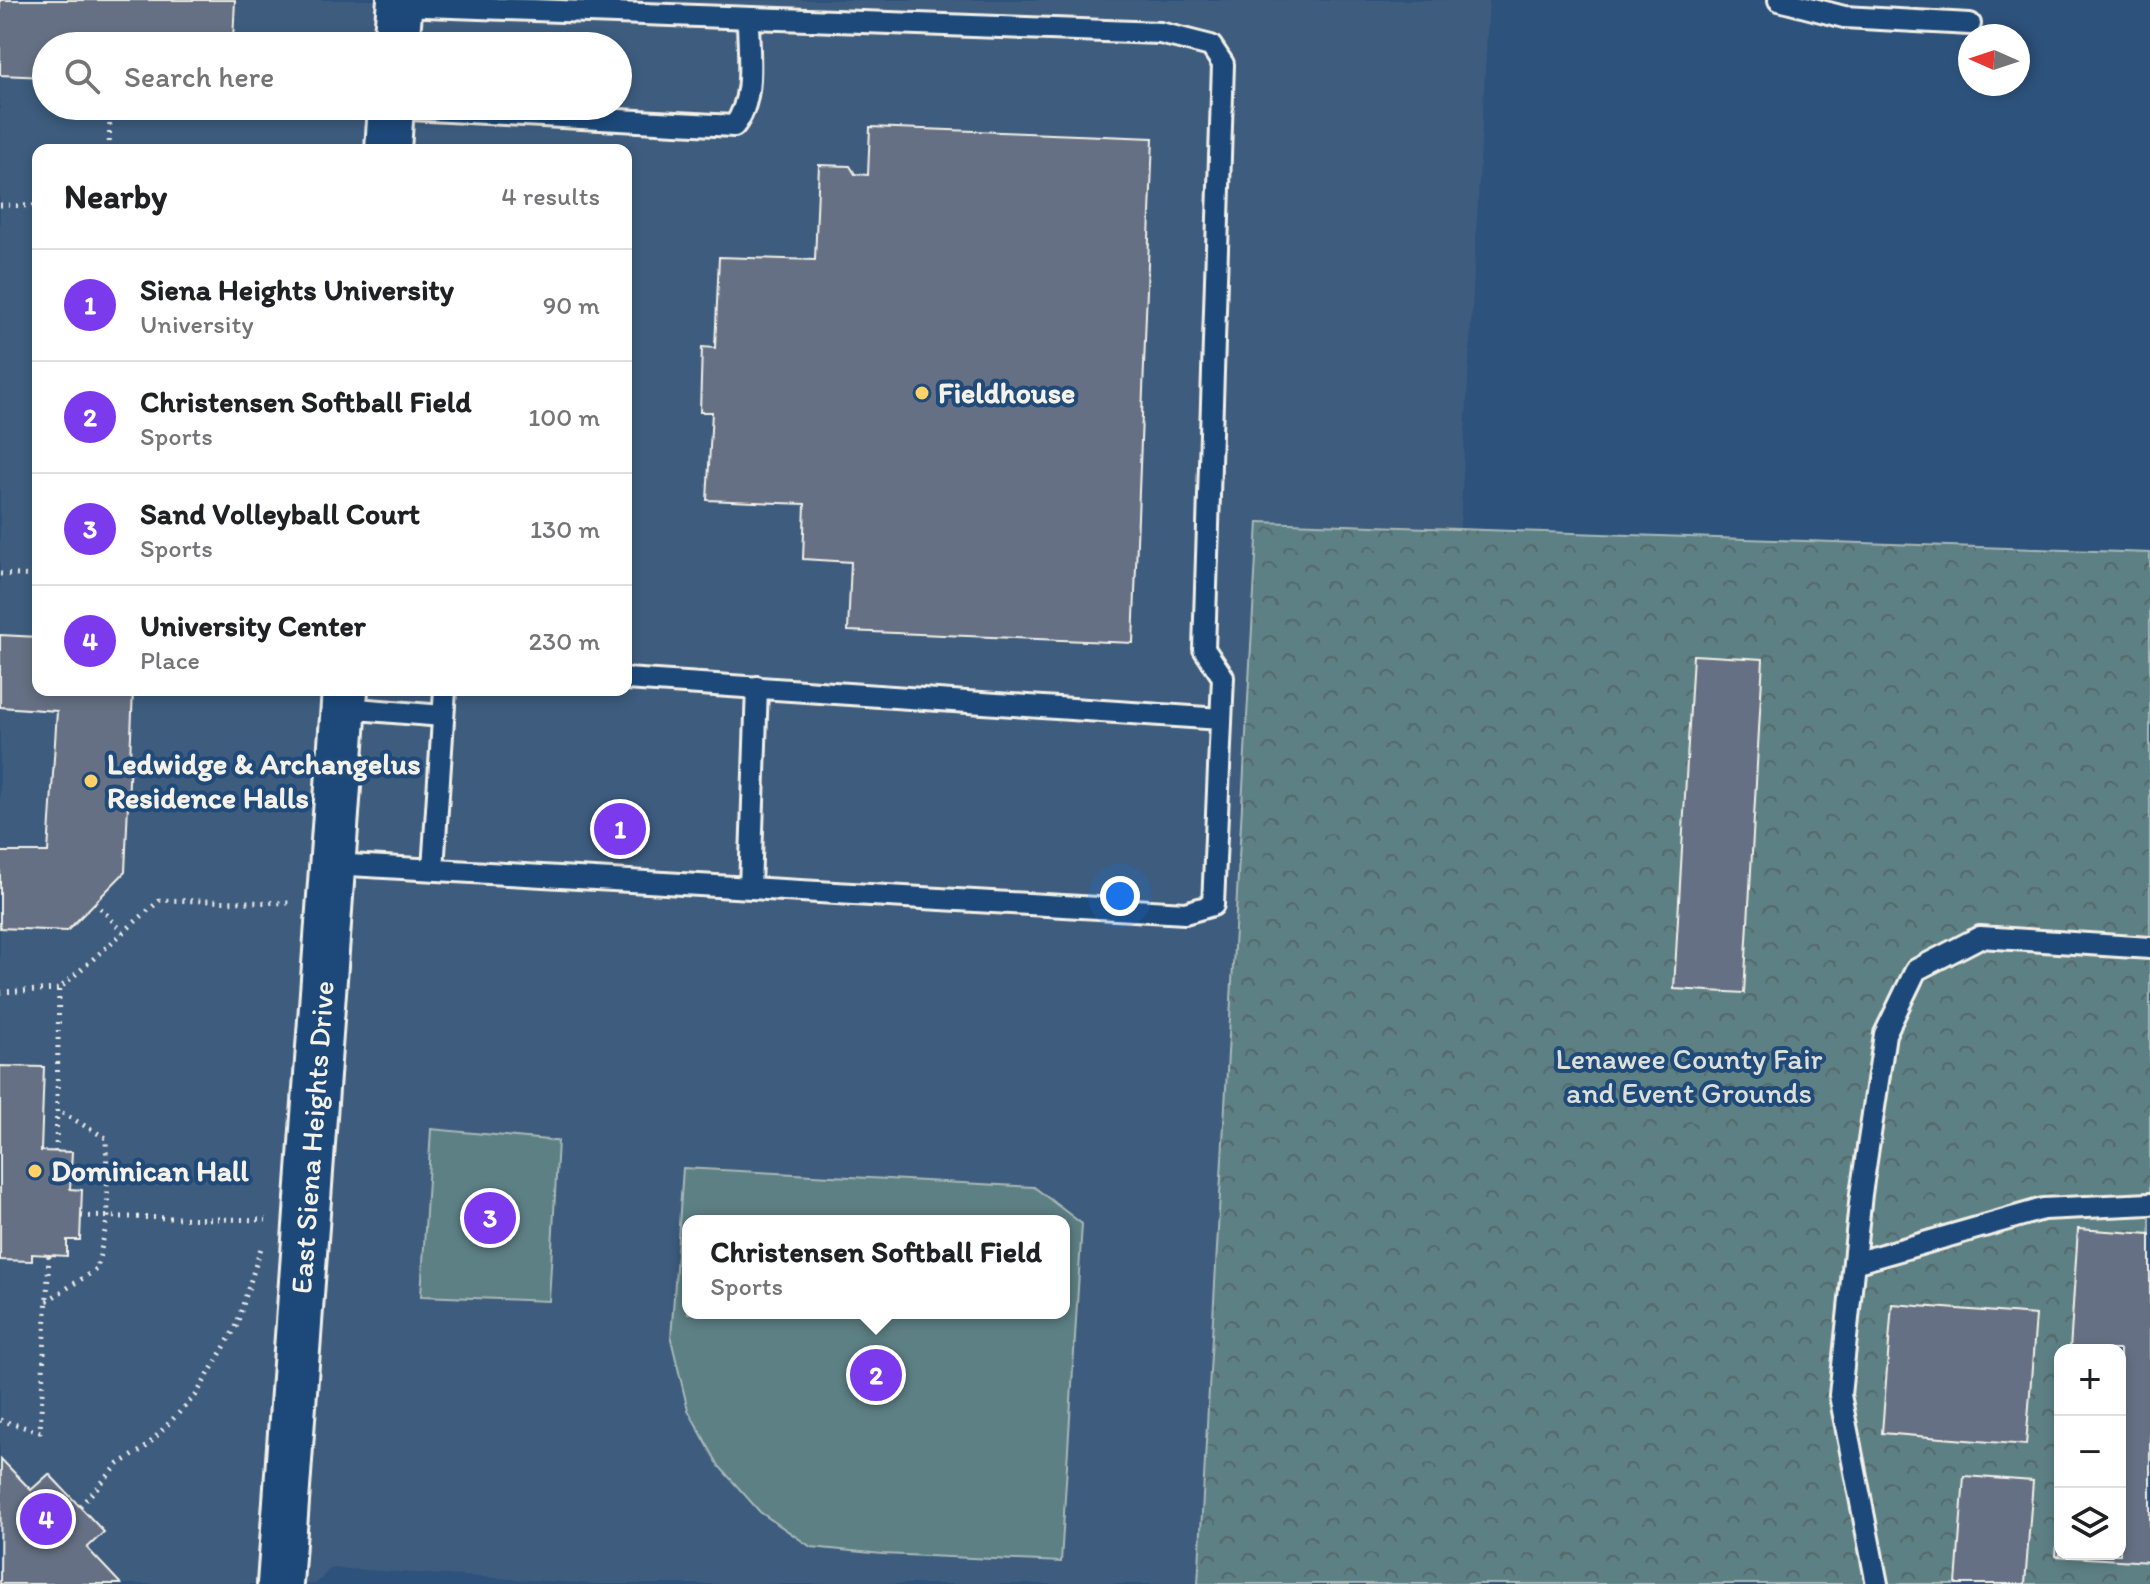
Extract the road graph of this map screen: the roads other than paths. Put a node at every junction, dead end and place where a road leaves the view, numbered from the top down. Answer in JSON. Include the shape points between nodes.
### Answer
{"nodes":[{"id":1,"x":1779,"y":0,"type":"edge"},
{"id":2,"x":398,"y":17,"type":"edge"},
{"id":3,"x":748,"y":19,"type":"junction"},
{"id":4,"x":1970,"y":24,"type":"dead end"},
{"id":5,"x":390,"y":121,"type":"edge"},
{"id":6,"x":632,"y":679,"type":"edge"},
{"id":7,"x":757,"y":687,"type":"junction"},
{"id":8,"x":445,"y":696,"type":"edge"},
{"id":9,"x":345,"y":699,"type":"edge"},
{"id":10,"x":443,"y":716,"type":"junction"},
{"id":11,"x":1221,"y":719,"type":"junction"},
{"id":12,"x":332,"y":864,"type":"junction"},
{"id":13,"x":433,"y":869,"type":"junction"},
{"id":14,"x":750,"y":888,"type":"junction"},
{"id":15,"x":2150,"y":948,"type":"edge"},
{"id":16,"x":2150,"y":1204,"type":"edge"},
{"id":17,"x":1854,"y":1263,"type":"junction"},
{"id":18,"x":280,"y":1584,"type":"edge"},
{"id":19,"x":1877,"y":1584,"type":"edge"}],
"edges":[{"from":1,"to":4,"type":"lane","via":[[1844,17]]},
{"from":2,"to":3,"type":"lane"},
{"from":3,"to":5,"type":"lane","via":[[747,96],[734,126]]},
{"from":3,"to":11,"type":"lane","via":[[1160,33],[1211,46],[1223,64],[1204,649],[1223,677]]},
{"from":6,"to":7,"type":"lane"},
{"from":7,"to":11,"type":"lane"},
{"from":7,"to":14,"type":"lane"},
{"from":8,"to":10,"type":"lane"},
{"from":9,"to":10,"type":"lane"},
{"from":9,"to":12,"type":"street","name":"East Siena Heights Drive"},
{"from":10,"to":13,"type":"lane"},
{"from":11,"to":14,"type":"lane","via":[[1213,905],[1185,913]]},
{"from":12,"to":13,"type":"lane"},
{"from":12,"to":18,"type":"street","name":"East Siena Heights Drive"},
{"from":13,"to":14,"type":"lane"},
{"from":15,"to":17,"type":"lane","via":[[1980,937],[1916,970],[1885,1034]]},
{"from":16,"to":17,"type":"lane","via":[[2043,1209]]},
{"from":17,"to":19,"type":"lane","via":[[1840,1395]]}]}
